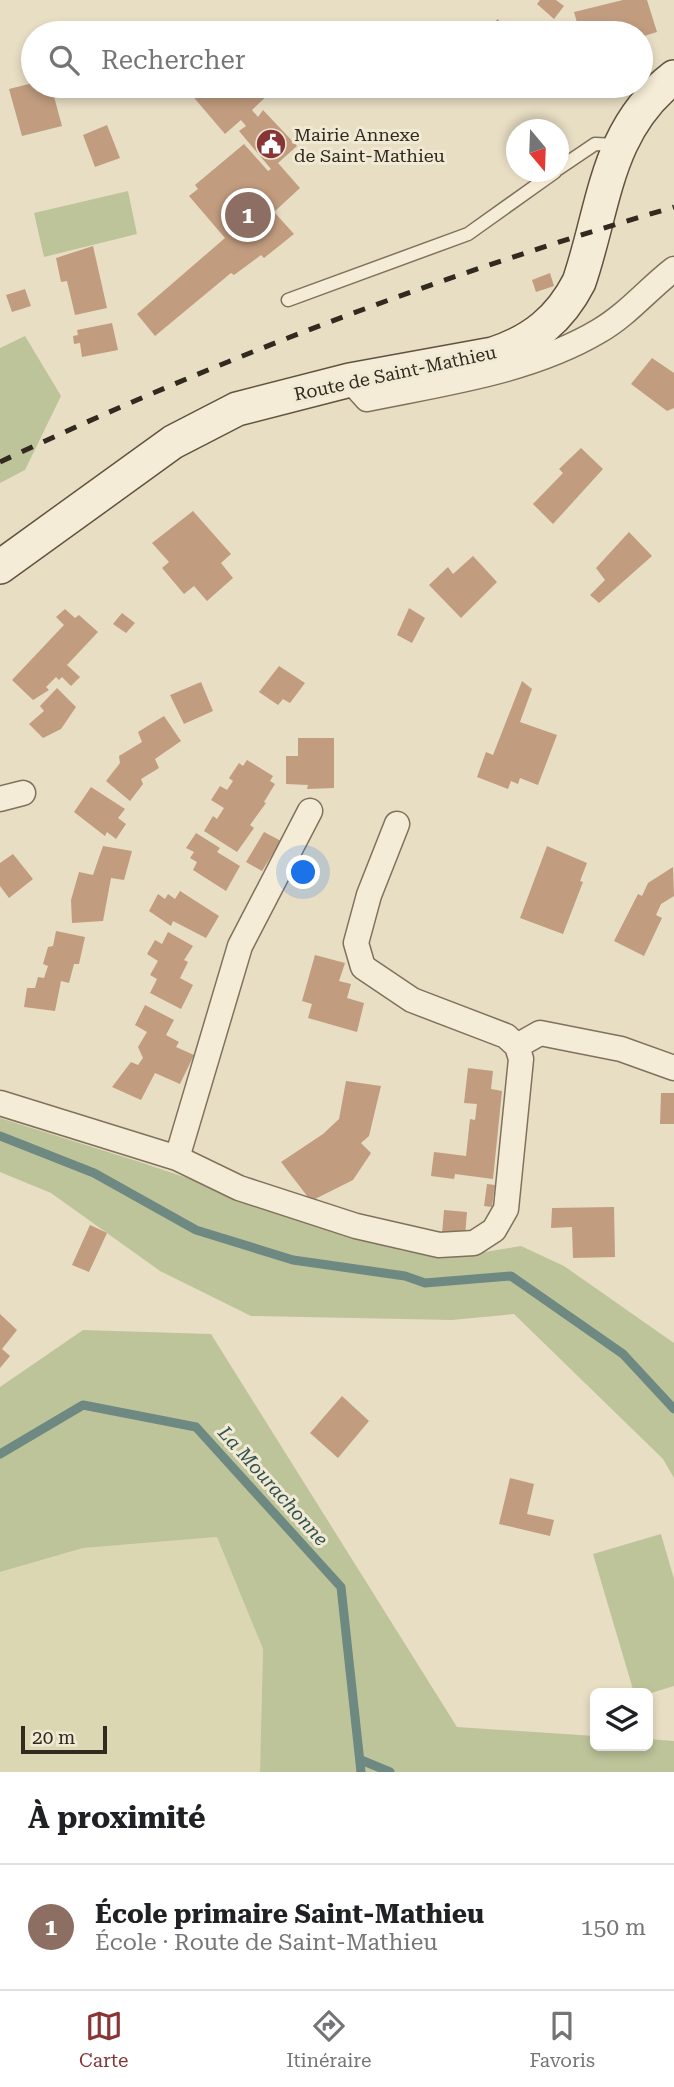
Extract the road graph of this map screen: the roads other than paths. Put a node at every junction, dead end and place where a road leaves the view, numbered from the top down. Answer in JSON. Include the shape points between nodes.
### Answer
{"nodes":[{"id":1,"x":674,"y":77,"type":"edge"},
{"id":2,"x":653,"y":97,"type":"edge"},
{"id":3,"x":652,"y":98,"type":"edge"},
{"id":4,"x":618,"y":145,"type":"junction"},
{"id":5,"x":569,"y":162,"type":"edge"},
{"id":6,"x":540,"y":182,"type":"edge"},
{"id":7,"x":674,"y":269,"type":"edge"},
{"id":8,"x":288,"y":300,"type":"dead end"},
{"id":9,"x":350,"y":380,"type":"junction"},
{"id":10,"x":0,"y":567,"type":"edge"},
{"id":11,"x":310,"y":811,"type":"dead end"},
{"id":12,"x":397,"y":824,"type":"dead end"},
{"id":13,"x":517,"y":1046,"type":"junction"},
{"id":14,"x":674,"y":1068,"type":"edge"},
{"id":15,"x":0,"y":1103,"type":"edge"},
{"id":16,"x":177,"y":1158,"type":"junction"}],
"edges":[{"from":1,"to":2,"type":"street","name":"Route de Saint-Mathieu"},
{"from":3,"to":4,"type":"street","name":"Route de Saint-Mathieu"},
{"from":4,"to":5,"type":"lane","via":[[594,144]]},
{"from":4,"to":9,"type":"street","name":"Route de Saint-Mathieu","via":[[579,282],[546,328],[493,354]]},
{"from":6,"to":8,"type":"lane","via":[[468,234]]},
{"from":7,"to":9,"type":"street","via":[[603,330],[567,349],[488,373],[367,399]]},
{"from":9,"to":10,"type":"street","name":"Route de Saint-Mathieu","via":[[237,409],[195,428]]},
{"from":11,"to":16,"type":"street","via":[[240,946]]},
{"from":12,"to":13,"type":"street","via":[[356,943],[363,967],[412,1000],[506,1036]]},
{"from":13,"to":14,"type":"street","via":[[540,1033],[621,1049]]},
{"from":13,"to":16,"type":"street","via":[[522,1059],[506,1209],[494,1230],[474,1243],[439,1245],[356,1226],[239,1188]]},
{"from":15,"to":16,"type":"street"}]}
